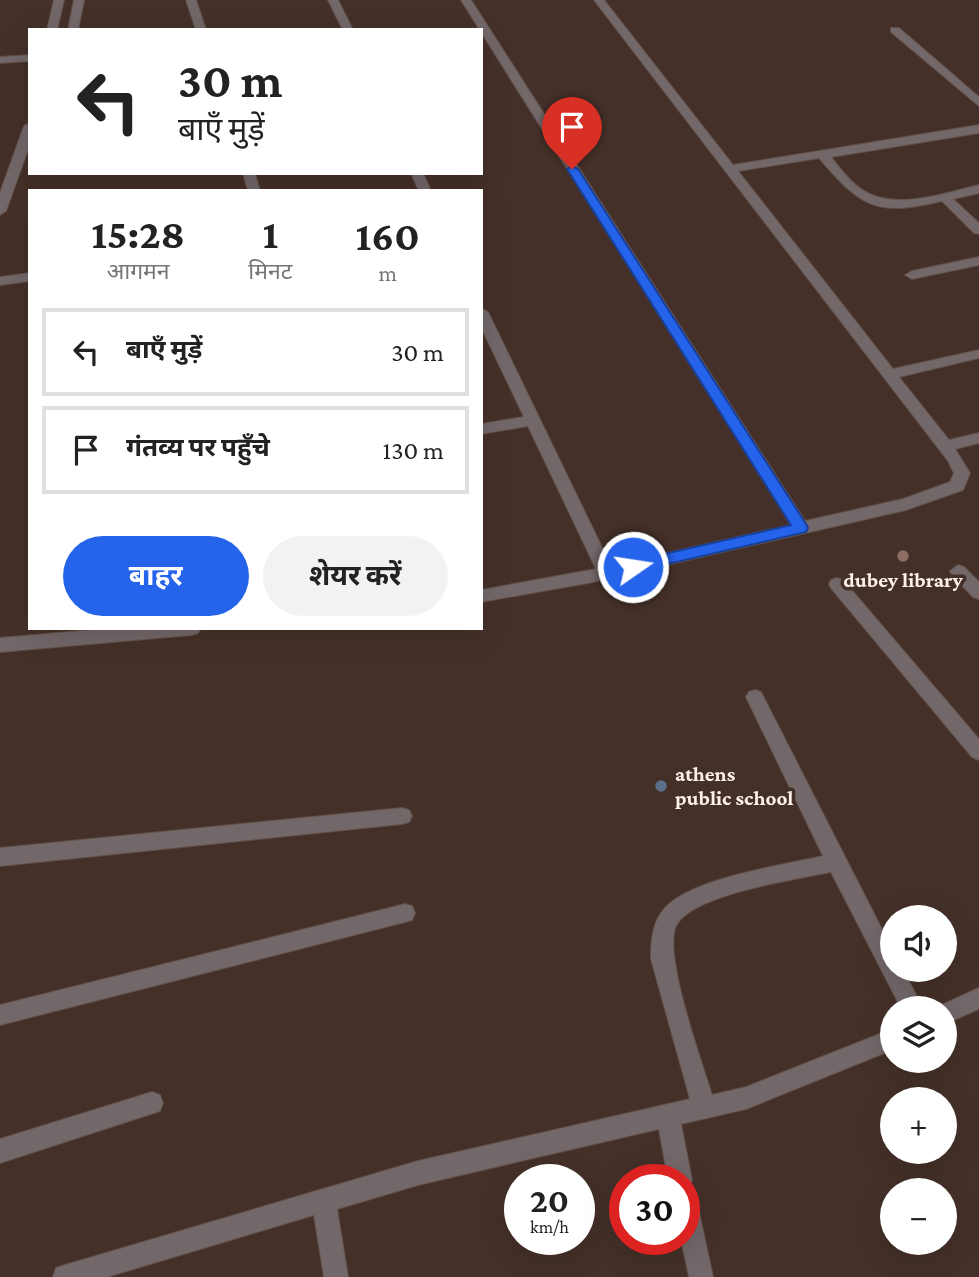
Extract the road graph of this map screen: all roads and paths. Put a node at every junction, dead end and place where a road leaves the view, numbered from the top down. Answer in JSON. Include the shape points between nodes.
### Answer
{"nodes":[{"id":1,"x":59,"y":0,"type":"edge"},
{"id":2,"x":79,"y":0,"type":"edge"},
{"id":3,"x":191,"y":0,"type":"edge"},
{"id":4,"x":333,"y":0,"type":"edge"},
{"id":5,"x":466,"y":0,"type":"edge"},
{"id":6,"x":599,"y":0,"type":"edge"},
{"id":7,"x":52,"y":28,"type":"edge"},
{"id":8,"x":74,"y":28,"type":"edge"},
{"id":9,"x":200,"y":28,"type":"edge"},
{"id":10,"x":347,"y":28,"type":"edge"},
{"id":11,"x":895,"y":30,"type":"dead end"},
{"id":12,"x":28,"y":58,"type":"edge"},
{"id":13,"x":0,"y":60,"type":"edge"},
{"id":14,"x":979,"y":103,"type":"edge"},
{"id":15,"x":979,"y":129,"type":"edge"},
{"id":16,"x":28,"y":132,"type":"edge"},
{"id":17,"x":822,"y":154,"type":"junction"},
{"id":18,"x":730,"y":169,"type":"junction"},
{"id":19,"x":979,"y":189,"type":"edge"},
{"id":20,"x":943,"y":196,"type":"junction"},
{"id":21,"x":0,"y":211,"type":"edge"},
{"id":22,"x":979,"y":230,"type":"edge"},
{"id":23,"x":979,"y":261,"type":"edge"},
{"id":24,"x":912,"y":275,"type":"dead end"},
{"id":25,"x":28,"y":277,"type":"edge"},
{"id":26,"x":0,"y":281,"type":"edge"},
{"id":27,"x":483,"y":317,"type":"edge"},
{"id":28,"x":979,"y":354,"type":"edge"},
{"id":29,"x":890,"y":374,"type":"junction"},
{"id":30,"x":532,"y":420,"type":"junction"},
{"id":31,"x":483,"y":429,"type":"edge"},
{"id":32,"x":979,"y":438,"type":"edge"},
{"id":33,"x":946,"y":446,"type":"junction"},
{"id":34,"x":800,"y":528,"type":"junction"},
{"id":35,"x":958,"y":570,"type":"dead end"},
{"id":36,"x":606,"y":573,"type":"junction"},
{"id":37,"x":837,"y":584,"type":"dead end"},
{"id":38,"x":979,"y":593,"type":"edge"},
{"id":39,"x":483,"y":596,"type":"edge"},
{"id":40,"x":169,"y":630,"type":"edge"},
{"id":41,"x":0,"y":645,"type":"edge"},
{"id":42,"x":755,"y":697,"type":"dead end"},
{"id":43,"x":979,"y":752,"type":"edge"},
{"id":44,"x":402,"y":816,"type":"dead end"},
{"id":45,"x":0,"y":857,"type":"edge"},
{"id":46,"x":836,"y":862,"type":"junction"},
{"id":47,"x":405,"y":913,"type":"dead end"},
{"id":48,"x":906,"y":996,"type":"edge"},
{"id":49,"x":979,"y":998,"type":"edge"},
{"id":50,"x":957,"y":1008,"type":"edge"},
{"id":51,"x":0,"y":1015,"type":"edge"},
{"id":52,"x":880,"y":1044,"type":"edge"},
{"id":53,"x":152,"y":1103,"type":"dead end"},
{"id":54,"x":704,"y":1107,"type":"junction"},
{"id":55,"x":668,"y":1115,"type":"junction"},
{"id":56,"x":0,"y":1151,"type":"edge"},
{"id":57,"x":677,"y":1164,"type":"edge"},
{"id":58,"x":324,"y":1201,"type":"junction"},
{"id":59,"x":696,"y":1255,"type":"edge"},
{"id":60,"x":65,"y":1277,"type":"edge"},
{"id":61,"x":336,"y":1277,"type":"edge"},
{"id":62,"x":701,"y":1277,"type":"edge"}],
"edges":[{"from":1,"to":7,"type":"street"},
{"from":2,"to":8,"type":"street"},
{"from":3,"to":9,"type":"street"},
{"from":4,"to":10,"type":"street"},
{"from":5,"to":34,"type":"street"},
{"from":6,"to":18,"type":"street"},
{"from":11,"to":14,"type":"street"},
{"from":12,"to":13,"type":"street"},
{"from":15,"to":17,"type":"street"},
{"from":16,"to":21,"type":"street"},
{"from":17,"to":18,"type":"street"},
{"from":17,"to":20,"type":"street","via":[[854,191],[867,199],[888,204]]},
{"from":18,"to":29,"type":"street"},
{"from":19,"to":20,"type":"street"},
{"from":20,"to":22,"type":"street"},
{"from":23,"to":24,"type":"street"},
{"from":25,"to":26,"type":"street"},
{"from":27,"to":30,"type":"street"},
{"from":28,"to":29,"type":"street"},
{"from":29,"to":33,"type":"street"},
{"from":30,"to":31,"type":"street"},
{"from":30,"to":36,"type":"street"},
{"from":32,"to":33,"type":"street"},
{"from":33,"to":34,"type":"street","via":[[962,473],[957,486],[906,504]]},
{"from":34,"to":36,"type":"street"},
{"from":35,"to":38,"type":"street"},
{"from":36,"to":39,"type":"street"},
{"from":37,"to":43,"type":"street"},
{"from":40,"to":41,"type":"street"},
{"from":42,"to":46,"type":"street"},
{"from":44,"to":45,"type":"street"},
{"from":46,"to":48,"type":"street"},
{"from":46,"to":54,"type":"street","via":[[699,895],[673,913],[660,935],[662,959]]},
{"from":47,"to":51,"type":"street"},
{"from":49,"to":50,"type":"street"},
{"from":52,"to":54,"type":"street","via":[[746,1098]]},
{"from":53,"to":56,"type":"street"},
{"from":54,"to":55,"type":"street"},
{"from":55,"to":57,"type":"street"},
{"from":55,"to":58,"type":"street","via":[[418,1173]]},
{"from":58,"to":60,"type":"street"},
{"from":58,"to":61,"type":"street"},
{"from":59,"to":62,"type":"street"}]}
